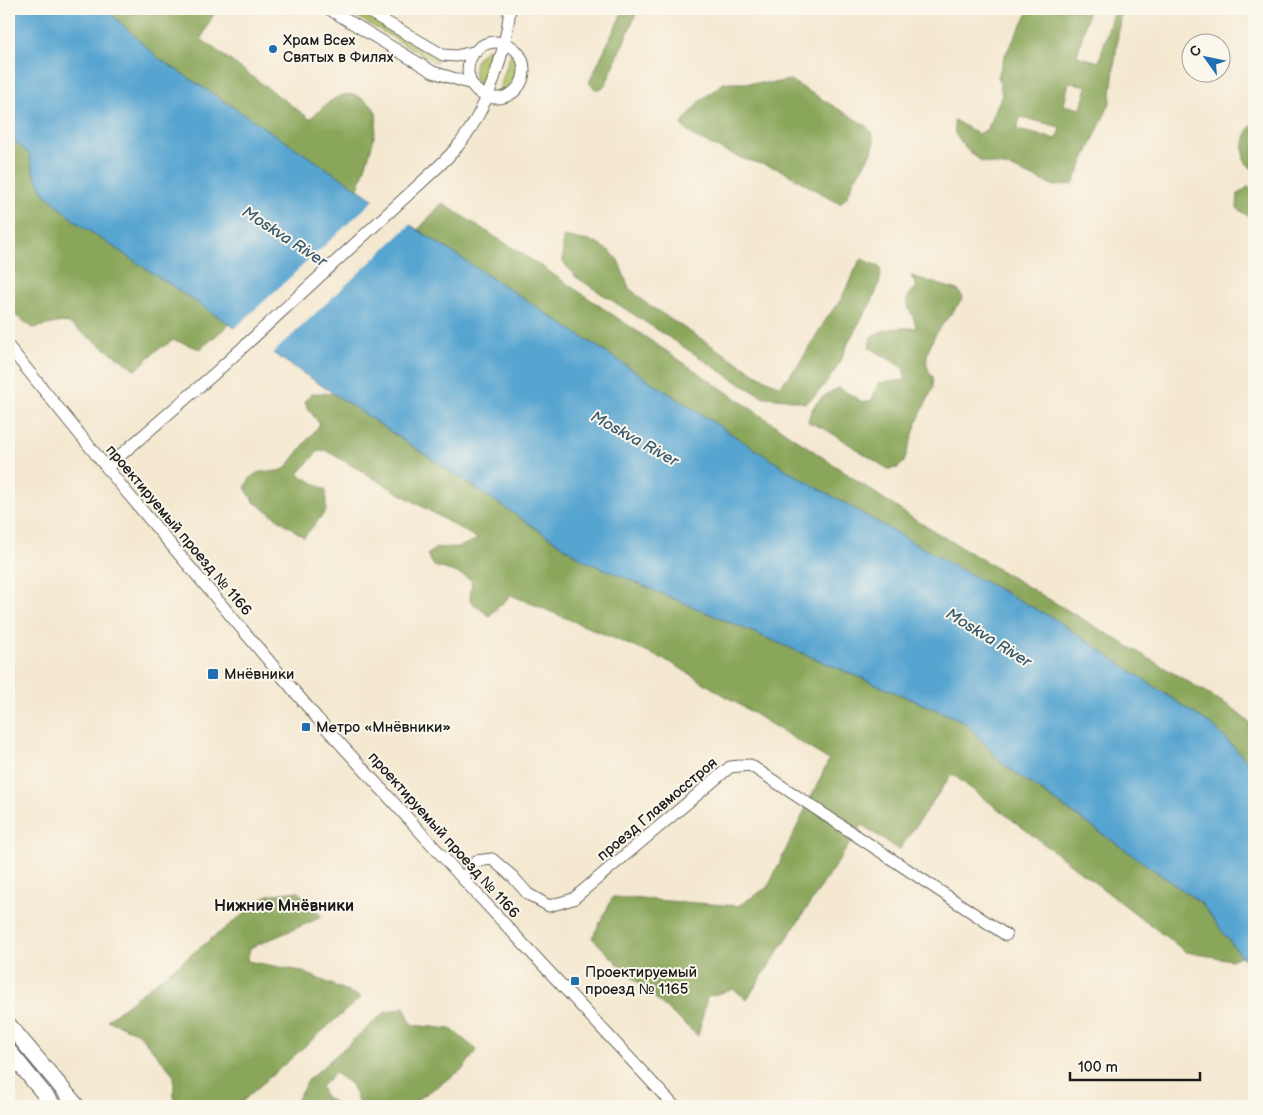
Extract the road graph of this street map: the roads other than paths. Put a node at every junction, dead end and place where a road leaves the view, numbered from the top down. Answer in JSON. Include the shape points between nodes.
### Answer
{"nodes":[{"id":1,"x":329,"y":9,"type":"edge"},
{"id":2,"x":364,"y":9,"type":"edge"},
{"id":3,"x":510,"y":9,"type":"edge"},
{"id":4,"x":504,"y":44,"type":"junction"},
{"id":5,"x":477,"y":50,"type":"junction"},
{"id":6,"x":472,"y":84,"type":"junction"},
{"id":7,"x":487,"y":96,"type":"junction"},
{"id":8,"x":9,"y":347,"type":"edge"},
{"id":9,"x":107,"y":467,"type":"junction"},
{"id":10,"x":463,"y":879,"type":"junction"},
{"id":11,"x":1006,"y":935,"type":"dead end"},
{"id":12,"x":9,"y":1025,"type":"edge"},
{"id":13,"x":9,"y":1052,"type":"edge"},
{"id":14,"x":59,"y":1085,"type":"junction"},
{"id":15,"x":50,"y":1101,"type":"edge"},
{"id":16,"x":77,"y":1106,"type":"edge"},
{"id":17,"x":674,"y":1106,"type":"edge"}],
"edges":[{"from":1,"to":6,"type":"street","via":[[433,72]]},
{"from":2,"to":5,"type":"street","via":[[443,55],[456,56]]},
{"from":3,"to":4,"type":"street"},
{"from":4,"to":5,"type":"street","via":[[493,42]]},
{"from":4,"to":7,"type":"street"},
{"from":4,"to":7,"type":"street","via":[[518,53],[524,70],[523,78],[519,86],[506,96]]},
{"from":5,"to":6,"type":"street","via":[[471,58],[468,72]]},
{"from":6,"to":7,"type":"street"},
{"from":7,"to":9,"type":"street","via":[[458,146],[424,180],[214,374]]},
{"from":8,"to":9,"type":"street","name":"проектируемый проезд № 1166"},
{"from":9,"to":10,"type":"street","name":"проектируемый проезд № 1166","via":[[306,705]]},
{"from":10,"to":11,"type":"street","name":"проезд Главмосстроя","via":[[476,861],[492,859],[528,894],[549,906],[573,899],[730,767],[750,765]]},
{"from":10,"to":17,"type":"street","name":"проектируемый проезд № 1166"},
{"from":12,"to":14,"type":"main road"},
{"from":13,"to":15,"type":"main road"},
{"from":14,"to":15,"type":"street"},
{"from":14,"to":16,"type":"main road"}]}
